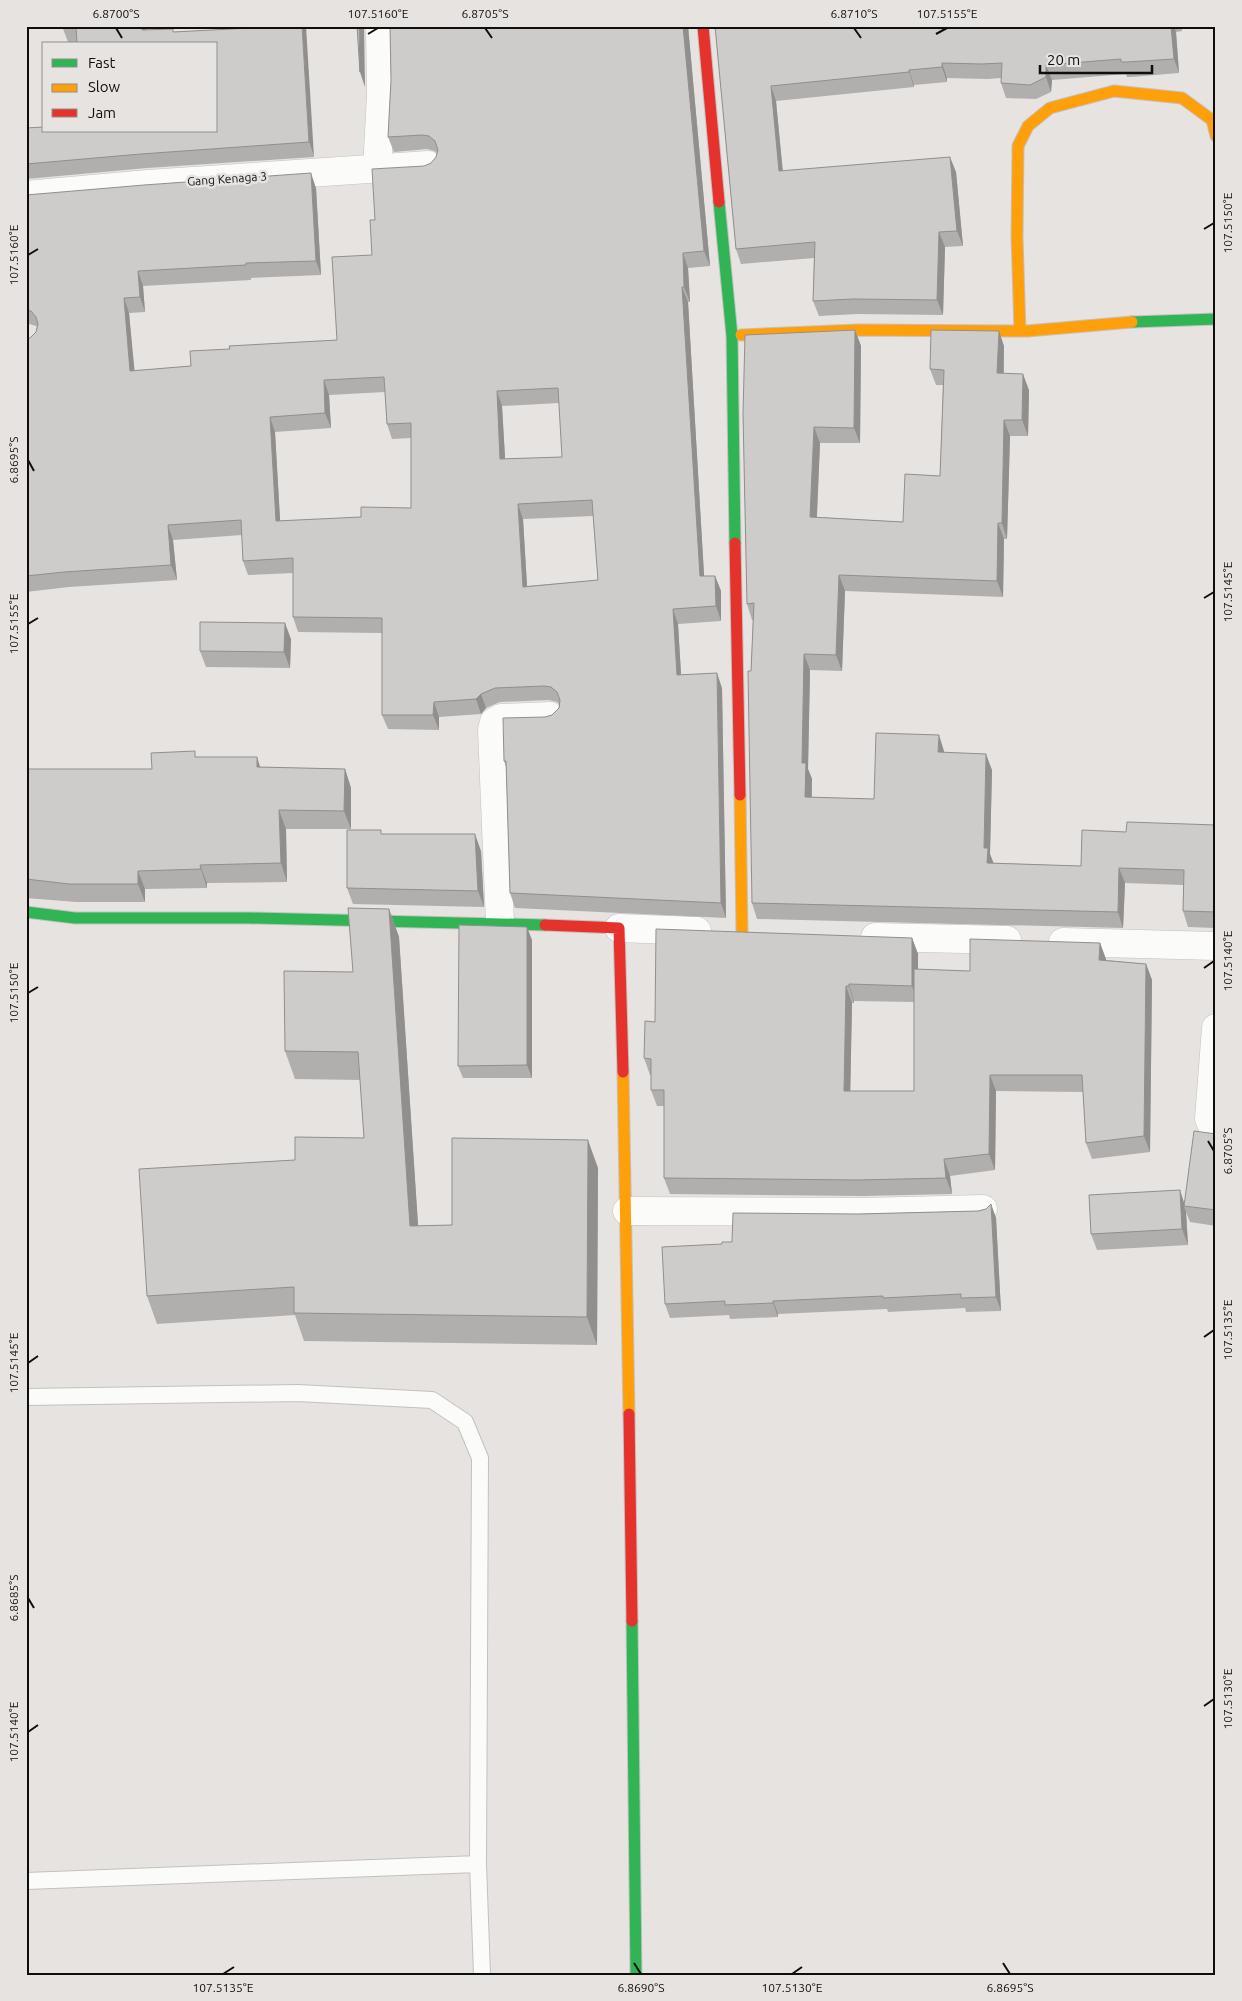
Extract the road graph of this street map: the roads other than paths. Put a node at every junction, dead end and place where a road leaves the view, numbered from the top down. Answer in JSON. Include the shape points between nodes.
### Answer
{"nodes":[{"id":1,"x":380,"y":26,"type":"edge"},
{"id":2,"x":703,"y":26,"type":"edge"},
{"id":3,"x":1216,"y":136,"type":"edge"},
{"id":4,"x":428,"y":164,"type":"edge"},
{"id":5,"x":377,"y":168,"type":"junction"},
{"id":6,"x":26,"y":195,"type":"edge"},
{"id":7,"x":1216,"y":319,"type":"edge"},
{"id":8,"x":1020,"y":330,"type":"junction"},
{"id":9,"x":732,"y":336,"type":"junction"},
{"id":10,"x":550,"y":716,"type":"edge"},
{"id":11,"x":26,"y":912,"type":"edge"},
{"id":12,"x":500,"y":922,"type":"junction"},
{"id":13,"x":619,"y":928,"type":"junction"},
{"id":14,"x":752,"y":934,"type":"joint"},
{"id":15,"x":851,"y":936,"type":"edge"},
{"id":16,"x":1216,"y":946,"type":"edge"},
{"id":17,"x":1216,"y":1028,"type":"edge"},
{"id":18,"x":1216,"y":1135,"type":"edge"},
{"id":19,"x":983,"y":1209,"type":"edge"},
{"id":20,"x":627,"y":1211,"type":"junction"},
{"id":21,"x":26,"y":1398,"type":"edge"},
{"id":22,"x":478,"y":1864,"type":"junction"},
{"id":23,"x":26,"y":1881,"type":"edge"},
{"id":24,"x":482,"y":1975,"type":"edge"},
{"id":25,"x":636,"y":1975,"type":"edge"}],
"edges":[{"from":1,"to":5,"type":"street"},
{"from":2,"to":9,"type":"street"},
{"from":3,"to":8,"type":"street","via":[[1212,120],[1182,98],[1114,91],[1050,108],[1028,126],[1018,146]]},
{"from":4,"to":5,"type":"street","name":"Gang Kenaga 3"},
{"from":5,"to":6,"type":"street","name":"Gang Kenaga 3"},
{"from":7,"to":8,"type":"street","via":[[1153,320]]},
{"from":8,"to":9,"type":"street","via":[[858,330]]},
{"from":9,"to":14,"type":"street"},
{"from":10,"to":12,"type":"street","via":[[501,718],[494,722],[492,730]]},
{"from":11,"to":12,"type":"street","via":[[75,918]]},
{"from":12,"to":13,"type":"street"},
{"from":13,"to":14,"type":"street"},
{"from":13,"to":20,"type":"street"},
{"from":15,"to":16,"type":"street"},
{"from":17,"to":18,"type":"street","via":[[1209,1119]]},
{"from":19,"to":20,"type":"street"},
{"from":20,"to":25,"type":"street"},
{"from":21,"to":22,"type":"lane","via":[[326,1394],[432,1400],[465,1422],[480,1458]]},
{"from":22,"to":23,"type":"lane"},
{"from":22,"to":24,"type":"lane"}]}
